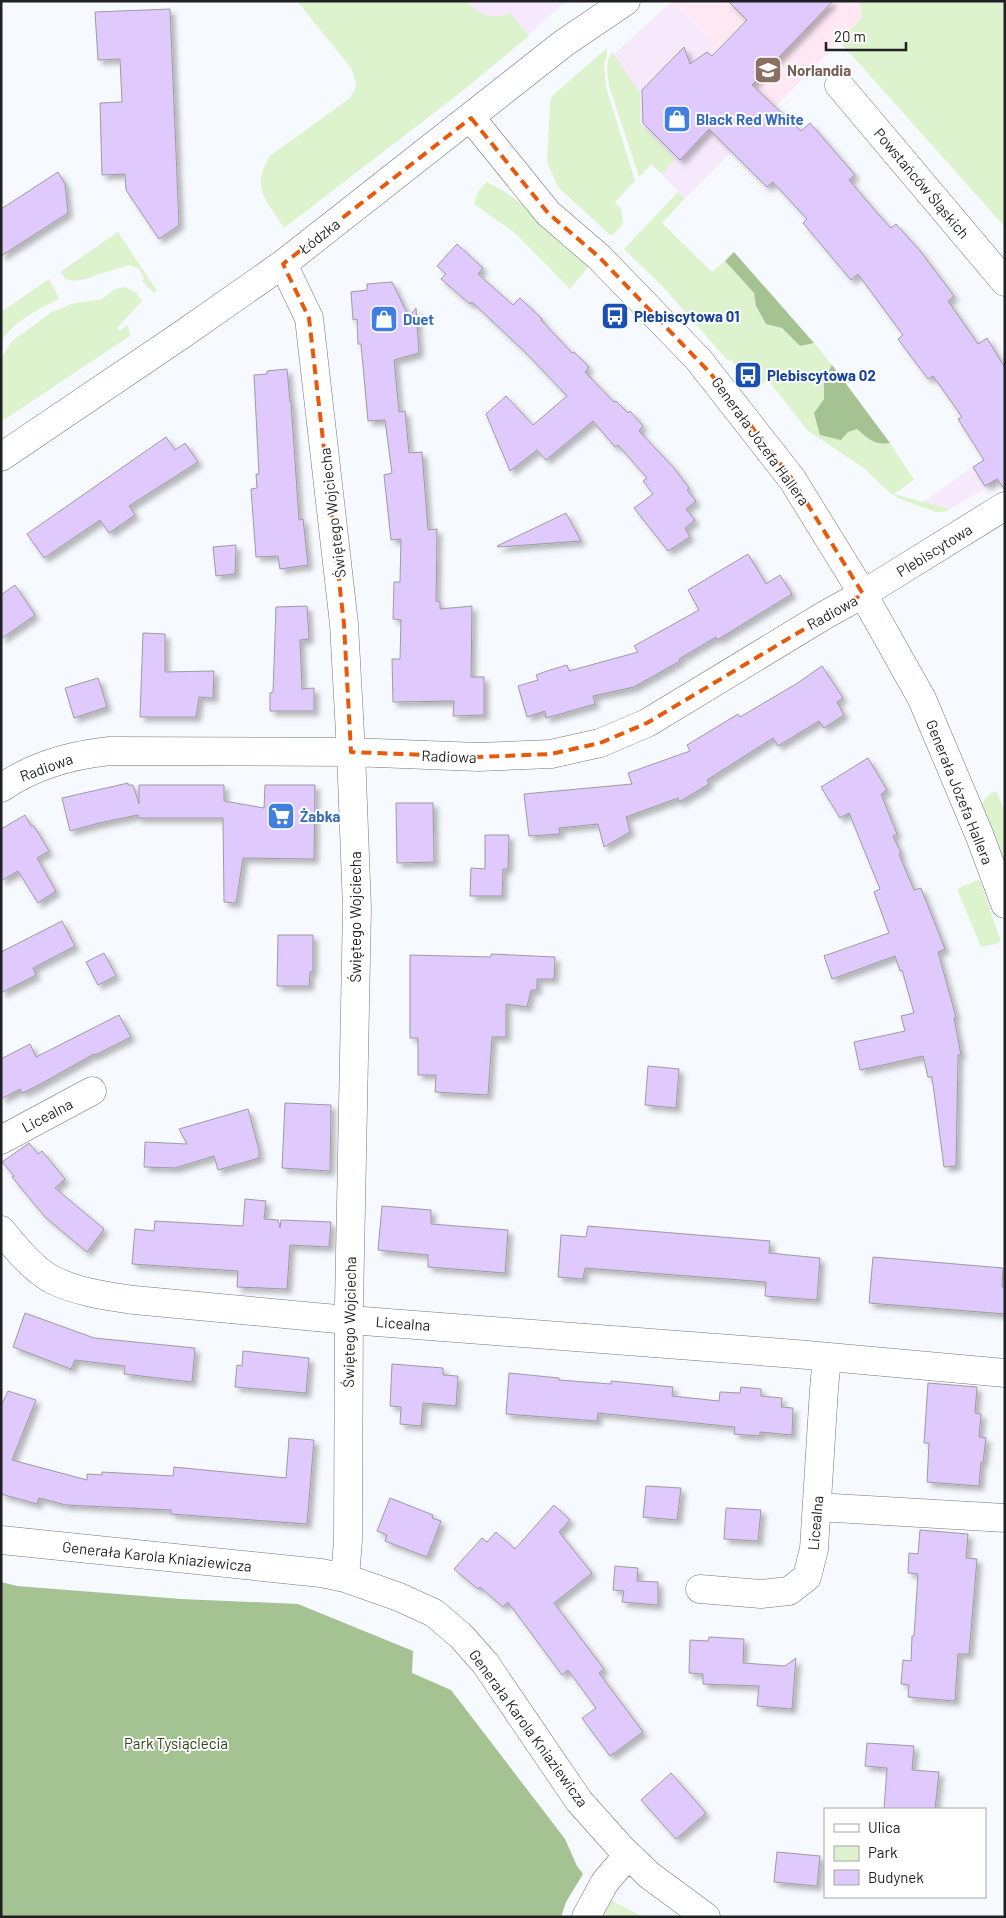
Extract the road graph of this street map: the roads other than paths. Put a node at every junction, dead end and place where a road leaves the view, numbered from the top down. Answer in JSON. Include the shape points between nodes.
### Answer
{"nodes":[{"id":1,"x":626,"y":1,"type":"edge"},
{"id":2,"x":839,"y":86,"type":"dead end"},
{"id":3,"x":471,"y":118,"type":"junction"},
{"id":4,"x":284,"y":264,"type":"junction"},
{"id":5,"x":1005,"y":282,"type":"edge"},
{"id":6,"x":1,"y":457,"type":"edge"},
{"id":7,"x":1005,"y":506,"type":"edge"},
{"id":8,"x":863,"y":594,"type":"junction"},
{"id":9,"x":351,"y":752,"type":"junction"},
{"id":10,"x":1,"y":788,"type":"edge"},
{"id":11,"x":1005,"y":904,"type":"edge"},
{"id":12,"x":92,"y":1091,"type":"dead end"},
{"id":13,"x":1,"y":1140,"type":"edge"},
{"id":14,"x":1,"y":1230,"type":"edge"},
{"id":15,"x":349,"y":1320,"type":"junction"},
{"id":16,"x":827,"y":1357,"type":"junction"},
{"id":17,"x":1005,"y":1373,"type":"edge"},
{"id":18,"x":817,"y":1507,"type":"junction"},
{"id":19,"x":1005,"y":1518,"type":"edge"},
{"id":20,"x":1,"y":1540,"type":"edge"},
{"id":21,"x":346,"y":1578,"type":"junction"},
{"id":22,"x":700,"y":1589,"type":"dead end"},
{"id":23,"x":628,"y":1855,"type":"junction"},
{"id":24,"x":586,"y":1917,"type":"edge"},
{"id":25,"x":706,"y":1917,"type":"edge"}],
"edges":[{"from":1,"to":3,"type":"street","name":"Łódzka","via":[[564,44]]},
{"from":2,"to":5,"type":"street","name":"Powstańców Śląskich"},
{"from":3,"to":4,"type":"street","name":"Łódzka"},
{"from":3,"to":8,"type":"street","name":"Generała Józefa Hallera","via":[[548,213],[599,256],[711,374],[792,479]]},
{"from":4,"to":6,"type":"street","name":"Łódzka"},
{"from":4,"to":9,"type":"street","name":"Świętego Wojciecha","via":[[309,318],[344,624]]},
{"from":7,"to":8,"type":"street","name":"Plebiscytowa"},
{"from":8,"to":9,"type":"street","name":"Radiowa","via":[[647,723],[600,743],[551,754],[478,758]]},
{"from":8,"to":11,"type":"street","name":"Generała Józefa Hallera","via":[[922,699]]},
{"from":9,"to":10,"type":"street","name":"Radiowa","via":[[110,751],[44,765]]},
{"from":9,"to":15,"type":"street","name":"Świętego Wojciecha","via":[[357,908]]},
{"from":12,"to":13,"type":"street","name":"Licealna"},
{"from":14,"to":15,"type":"street","name":"Licealna","via":[[31,1263],[51,1279],[101,1295]]},
{"from":15,"to":16,"type":"street","name":"Licealna"},
{"from":15,"to":21,"type":"street","name":"Świętego Wojciecha"},
{"from":16,"to":17,"type":"street","name":"Licealna"},
{"from":16,"to":18,"type":"street","name":"Licealna"},
{"from":18,"to":19,"type":"street"},
{"from":18,"to":22,"type":"street","name":"Licealna","via":[[814,1549],[807,1576],[789,1591],[761,1594]]},
{"from":20,"to":21,"type":"street","name":"Generała Karola Kniaziewicza","via":[[300,1570]]},
{"from":21,"to":23,"type":"street","name":"Generała Karola Kniaziewicza","via":[[434,1613],[461,1636],[485,1663],[576,1796]]},
{"from":23,"to":24,"type":"street","via":[[605,1882]]},
{"from":23,"to":25,"type":"street","name":"Generała Karola Kniaziewicza","via":[[649,1875]]}]}
